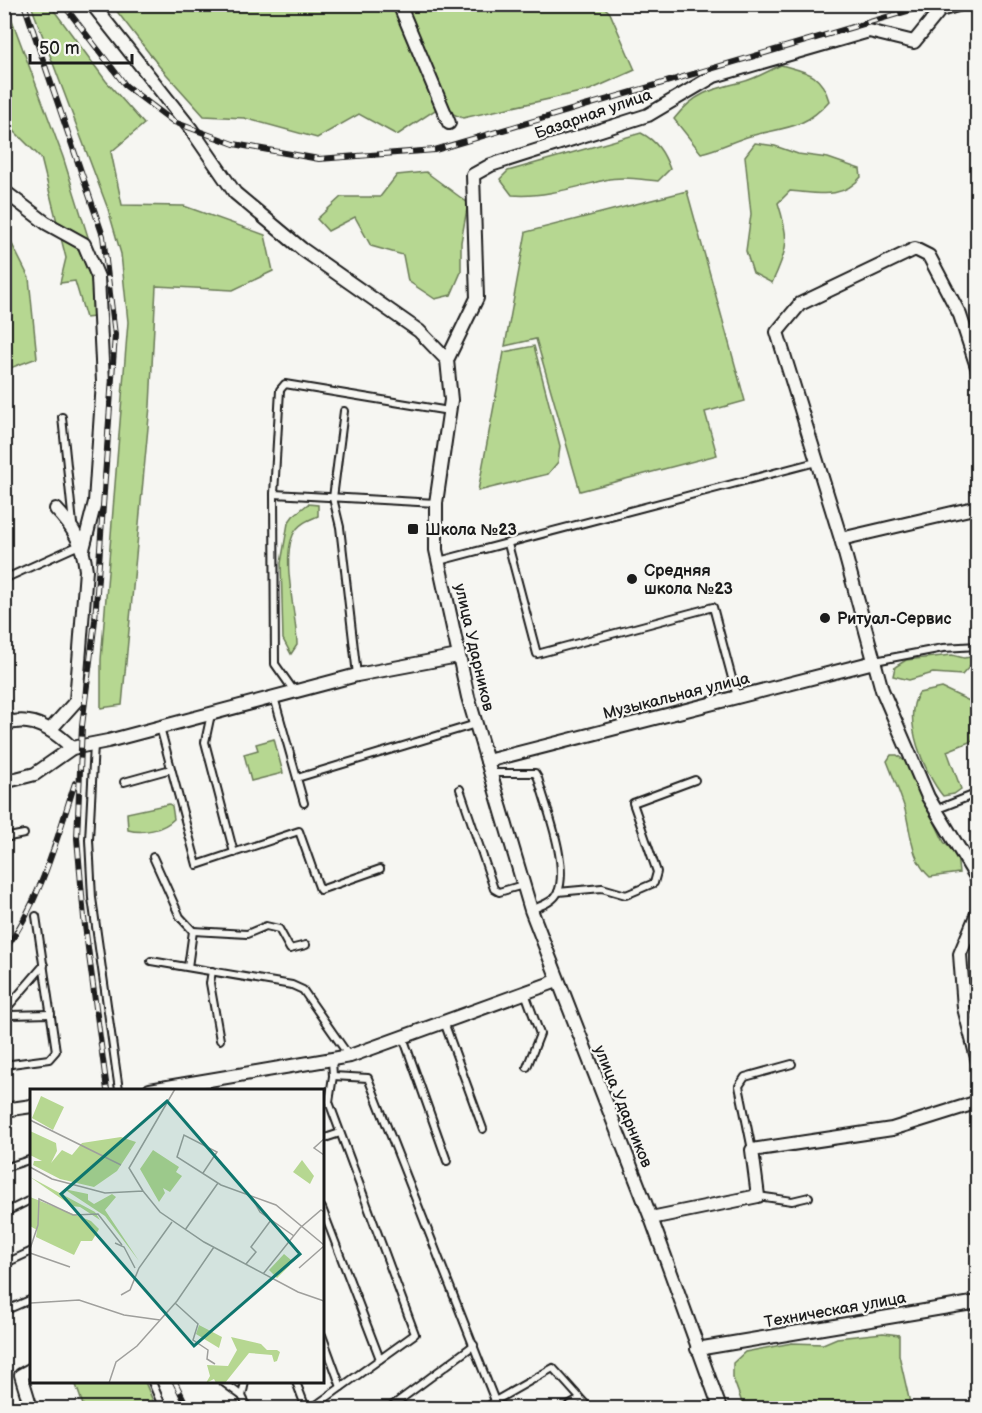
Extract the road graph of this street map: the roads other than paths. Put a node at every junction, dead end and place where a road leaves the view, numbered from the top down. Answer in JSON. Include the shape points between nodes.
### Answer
{"nodes":[{"id":1,"x":92,"y":4,"type":"edge"},
{"id":2,"x":399,"y":4,"type":"edge"},
{"id":3,"x":961,"y":4,"type":"edge"},
{"id":4,"x":449,"y":123,"type":"dead end"},
{"id":5,"x":4,"y":191,"type":"edge"},
{"id":6,"x":447,"y":360,"type":"junction"},
{"id":7,"x":978,"y":370,"type":"edge"},
{"id":8,"x":344,"y":411,"type":"dead end"},
{"id":9,"x":449,"y":411,"type":"junction"},
{"id":10,"x":62,"y":417,"type":"dead end"},
{"id":11,"x":816,"y":462,"type":"junction"},
{"id":12,"x":274,"y":494,"type":"junction"},
{"id":13,"x":333,"y":498,"type":"junction"},
{"id":14,"x":436,"y":503,"type":"junction"},
{"id":15,"x":978,"y":507,"type":"edge"},
{"id":16,"x":56,"y":509,"type":"dead end"},
{"id":17,"x":73,"y":527,"type":"junction"},
{"id":18,"x":841,"y":539,"type":"junction"},
{"id":19,"x":508,"y":544,"type":"junction"},
{"id":20,"x":83,"y":549,"type":"junction"},
{"id":21,"x":439,"y":561,"type":"junction"},
{"id":22,"x":4,"y":579,"type":"edge"},
{"id":23,"x":4,"y":587,"type":"edge"},
{"id":24,"x":4,"y":608,"type":"edge"},
{"id":25,"x":978,"y":646,"type":"edge"},
{"id":26,"x":458,"y":656,"type":"junction"},
{"id":27,"x":874,"y":662,"type":"junction"},
{"id":28,"x":357,"y":675,"type":"junction"},
{"id":29,"x":294,"y":691,"type":"junction"},
{"id":30,"x":273,"y":697,"type":"junction"},
{"id":31,"x":737,"y":697,"type":"junction"},
{"id":32,"x":4,"y":712,"type":"edge"},
{"id":33,"x":211,"y":713,"type":"junction"},
{"id":34,"x":10,"y":723,"type":"edge"},
{"id":35,"x":476,"y":724,"type":"junction"},
{"id":36,"x":160,"y":727,"type":"junction"},
{"id":37,"x":50,"y":730,"type":"junction"},
{"id":38,"x":94,"y":744,"type":"junction"},
{"id":39,"x":72,"y":748,"type":"junction"},
{"id":40,"x":489,"y":767,"type":"junction"},
{"id":41,"x":171,"y":769,"type":"junction"},
{"id":42,"x":297,"y":778,"type":"junction"},
{"id":43,"x":695,"y":780,"type":"dead end"},
{"id":44,"x":4,"y":782,"type":"edge"},
{"id":45,"x":124,"y":782,"type":"dead end"},
{"id":46,"x":460,"y":789,"type":"dead end"},
{"id":47,"x":978,"y":793,"type":"edge"},
{"id":48,"x":304,"y":803,"type":"dead end"},
{"id":49,"x":936,"y":810,"type":"junction"},
{"id":50,"x":24,"y":834,"type":"dead end"},
{"id":51,"x":4,"y":838,"type":"edge"},
{"id":52,"x":234,"y":853,"type":"junction"},
{"id":53,"x":153,"y":857,"type":"dead end"},
{"id":54,"x":380,"y":869,"type":"dead end"},
{"id":55,"x":978,"y":880,"type":"edge"},
{"id":56,"x":524,"y":885,"type":"junction"},
{"id":57,"x":558,"y":892,"type":"junction"},
{"id":58,"x":531,"y":910,"type":"junction"},
{"id":59,"x":978,"y":910,"type":"edge"},
{"id":60,"x":36,"y":916,"type":"dead end"},
{"id":61,"x":193,"y":931,"type":"junction"},
{"id":62,"x":306,"y":945,"type":"dead end"},
{"id":63,"x":151,"y":961,"type":"dead end"},
{"id":64,"x":44,"y":965,"type":"junction"},
{"id":65,"x":188,"y":968,"type":"junction"},
{"id":66,"x":212,"y":972,"type":"junction"},
{"id":67,"x":557,"y":981,"type":"junction"},
{"id":68,"x":525,"y":993,"type":"junction"},
{"id":69,"x":51,"y":1014,"type":"junction"},
{"id":70,"x":444,"y":1022,"type":"junction"},
{"id":71,"x":403,"y":1037,"type":"junction"},
{"id":72,"x":220,"y":1040,"type":"dead end"},
{"id":73,"x":350,"y":1056,"type":"junction"},
{"id":74,"x":332,"y":1060,"type":"junction"},
{"id":75,"x":978,"y":1062,"type":"edge"},
{"id":76,"x":792,"y":1064,"type":"dead end"},
{"id":77,"x":4,"y":1065,"type":"edge"},
{"id":78,"x":527,"y":1067,"type":"dead end"},
{"id":79,"x":333,"y":1076,"type":"junction"},
{"id":80,"x":119,"y":1089,"type":"edge"},
{"id":81,"x":156,"y":1089,"type":"edge"},
{"id":82,"x":978,"y":1102,"type":"edge"},
{"id":83,"x":326,"y":1103,"type":"edge"},
{"id":84,"x":30,"y":1106,"type":"edge"},
{"id":85,"x":4,"y":1110,"type":"edge"},
{"id":86,"x":483,"y":1129,"type":"dead end"},
{"id":87,"x":340,"y":1133,"type":"junction"},
{"id":88,"x":324,"y":1138,"type":"edge"},
{"id":89,"x":752,"y":1150,"type":"junction"},
{"id":90,"x":30,"y":1160,"type":"edge"},
{"id":91,"x":447,"y":1161,"type":"dead end"},
{"id":92,"x":4,"y":1168,"type":"edge"},
{"id":93,"x":758,"y":1196,"type":"junction"},
{"id":94,"x":809,"y":1197,"type":"dead end"},
{"id":95,"x":30,"y":1200,"type":"edge"},
{"id":96,"x":324,"y":1213,"type":"edge"},
{"id":97,"x":4,"y":1214,"type":"edge"},
{"id":98,"x":651,"y":1218,"type":"junction"},
{"id":99,"x":30,"y":1252,"type":"edge"},
{"id":100,"x":4,"y":1264,"type":"edge"},
{"id":101,"x":30,"y":1300,"type":"edge"},
{"id":102,"x":978,"y":1302,"type":"edge"},
{"id":103,"x":4,"y":1311,"type":"edge"},
{"id":104,"x":324,"y":1341,"type":"edge"},
{"id":105,"x":474,"y":1345,"type":"junction"},
{"id":106,"x":697,"y":1349,"type":"junction"},
{"id":107,"x":380,"y":1359,"type":"junction"},
{"id":108,"x":30,"y":1370,"type":"edge"},
{"id":109,"x":152,"y":1383,"type":"edge"},
{"id":110,"x":224,"y":1383,"type":"edge"},
{"id":111,"x":245,"y":1383,"type":"edge"},
{"id":112,"x":296,"y":1383,"type":"edge"},
{"id":113,"x":341,"y":1388,"type":"junction"},
{"id":114,"x":242,"y":1396,"type":"junction"},
{"id":115,"x":580,"y":1399,"type":"junction"},
{"id":116,"x":495,"y":1401,"type":"junction"},
{"id":117,"x":31,"y":1408,"type":"edge"},
{"id":118,"x":163,"y":1408,"type":"edge"},
{"id":119,"x":248,"y":1408,"type":"edge"},
{"id":120,"x":306,"y":1408,"type":"edge"},
{"id":121,"x":312,"y":1408,"type":"edge"},
{"id":122,"x":389,"y":1408,"type":"edge"},
{"id":123,"x":486,"y":1408,"type":"edge"},
{"id":124,"x":565,"y":1408,"type":"edge"},
{"id":125,"x":589,"y":1408,"type":"edge"},
{"id":126,"x":720,"y":1408,"type":"edge"}],
"edges":[{"from":1,"to":6,"type":"street","via":[[191,129],[235,193],[302,249],[419,332]]},
{"from":2,"to":4,"type":"street"},
{"from":3,"to":6,"type":"street","name":"Базарная улица","via":[[940,10],[914,42],[869,31],[714,75],[648,115],[491,165],[473,175],[477,298]]},
{"from":5,"to":20,"type":"street","via":[[46,223],[84,244],[99,277],[103,382],[95,502]]},
{"from":6,"to":9,"type":"street","name":"улица Ударников"},
{"from":7,"to":11,"type":"street","via":[[960,315],[929,256],[915,249],[800,304],[777,332]]},
{"from":8,"to":13,"type":"lane"},
{"from":9,"to":12,"type":"lane","via":[[285,384],[280,390]]},
{"from":9,"to":14,"type":"street","name":"улица Ударников"},
{"from":10,"to":17,"type":"lane"},
{"from":11,"to":18,"type":"street"},
{"from":11,"to":19,"type":"lane"},
{"from":12,"to":13,"type":"lane"},
{"from":12,"to":29,"type":"lane","via":[[275,664]]},
{"from":13,"to":14,"type":"lane"},
{"from":13,"to":28,"type":"lane","via":[[340,527]]},
{"from":14,"to":21,"type":"street","name":"улица Ударников"},
{"from":15,"to":18,"type":"street"},
{"from":16,"to":17,"type":"street"},
{"from":17,"to":20,"type":"street"},
{"from":18,"to":27,"type":"street"},
{"from":19,"to":21,"type":"lane"},
{"from":19,"to":31,"type":"lane","via":[[537,654],[714,607]]},
{"from":20,"to":22,"type":"lane","via":[[75,547]]},
{"from":20,"to":37,"type":"street","via":[[86,570],[76,701]]},
{"from":21,"to":26,"type":"street","name":"улица Ударников"},
{"from":23,"to":24,"type":"lane"},
{"from":25,"to":27,"type":"lane","via":[[943,648]]},
{"from":26,"to":28,"type":"street"},
{"from":26,"to":35,"type":"street","name":"улица Ударников"},
{"from":27,"to":31,"type":"street","name":"Музыкальная улица"},
{"from":27,"to":49,"type":"street","via":[[882,690]]},
{"from":28,"to":29,"type":"street"},
{"from":29,"to":30,"type":"street"},
{"from":30,"to":33,"type":"street"},
{"from":30,"to":42,"type":"lane"},
{"from":31,"to":40,"type":"street","name":"Музыкальная улица"},
{"from":32,"to":34,"type":"lane"},
{"from":33,"to":36,"type":"street"},
{"from":33,"to":52,"type":"lane","via":[[205,742]]},
{"from":34,"to":37,"type":"street","via":[[37,723]]},
{"from":35,"to":40,"type":"street","name":"улица Ударников"},
{"from":35,"to":42,"type":"lane"},
{"from":36,"to":38,"type":"street"},
{"from":36,"to":41,"type":"lane"},
{"from":37,"to":39,"type":"street"},
{"from":38,"to":39,"type":"street"},
{"from":38,"to":80,"type":"lane","via":[[89,840],[92,898]]},
{"from":39,"to":44,"type":"street","via":[[35,774]]},
{"from":40,"to":56,"type":"street","name":"улица Ударников"},
{"from":40,"to":57,"type":"lane","via":[[535,773],[538,778],[561,861]]},
{"from":41,"to":45,"type":"lane"},
{"from":41,"to":52,"type":"lane","via":[[197,865]]},
{"from":42,"to":48,"type":"lane"},
{"from":43,"to":57,"type":"lane","via":[[633,803],[657,872],[654,883],[626,895],[602,888]]},
{"from":46,"to":56,"type":"lane","via":[[494,889],[500,892]]},
{"from":47,"to":49,"type":"lane"},
{"from":49,"to":55,"type":"street"},
{"from":50,"to":51,"type":"lane"},
{"from":52,"to":54,"type":"lane","via":[[299,831],[320,890]]},
{"from":53,"to":61,"type":"lane","via":[[180,917]]},
{"from":56,"to":58,"type":"street","name":"улица Ударников"},
{"from":57,"to":58,"type":"lane","via":[[553,899]]},
{"from":58,"to":67,"type":"street","name":"улица Ударников"},
{"from":59,"to":75,"type":"street","via":[[960,954],[964,1008]]},
{"from":60,"to":64,"type":"lane"},
{"from":61,"to":62,"type":"lane","via":[[247,934],[266,926],[279,929],[290,949]]},
{"from":61,"to":65,"type":"lane"},
{"from":63,"to":65,"type":"lane"},
{"from":64,"to":69,"type":"lane"},
{"from":64,"to":69,"type":"lane","via":[[7,1008],[10,1015]]},
{"from":65,"to":66,"type":"lane"},
{"from":66,"to":72,"type":"lane","via":[[210,983]]},
{"from":66,"to":73,"type":"lane","via":[[303,990]]},
{"from":67,"to":68,"type":"street"},
{"from":67,"to":98,"type":"street","name":"улица Ударников"},
{"from":68,"to":70,"type":"street"},
{"from":68,"to":78,"type":"lane","via":[[540,1034]]},
{"from":69,"to":77,"type":"lane","via":[[56,1051],[49,1059]]},
{"from":70,"to":71,"type":"street"},
{"from":70,"to":86,"type":"lane"},
{"from":71,"to":73,"type":"street"},
{"from":71,"to":91,"type":"lane"},
{"from":73,"to":74,"type":"street"},
{"from":74,"to":79,"type":"lane"},
{"from":74,"to":81,"type":"street"},
{"from":76,"to":89,"type":"lane","via":[[745,1077],[739,1086]]},
{"from":79,"to":83,"type":"lane"},
{"from":79,"to":105,"type":"lane","via":[[368,1078]]},
{"from":82,"to":89,"type":"street","via":[[892,1129]]},
{"from":83,"to":87,"type":"lane"},
{"from":84,"to":85,"type":"street"},
{"from":87,"to":88,"type":"lane"},
{"from":87,"to":107,"type":"lane","via":[[415,1334]]},
{"from":89,"to":93,"type":"street"},
{"from":90,"to":92,"type":"lane"},
{"from":93,"to":94,"type":"lane","via":[[792,1201]]},
{"from":93,"to":98,"type":"street"},
{"from":95,"to":97,"type":"lane"},
{"from":96,"to":107,"type":"lane"},
{"from":98,"to":106,"type":"street","name":"улица Ударников"},
{"from":99,"to":100,"type":"lane"},
{"from":101,"to":103,"type":"lane"},
{"from":102,"to":106,"type":"street","name":"Техническая улица"},
{"from":104,"to":113,"type":"lane"},
{"from":105,"to":116,"type":"lane"},
{"from":105,"to":122,"type":"lane"},
{"from":106,"to":126,"type":"street","name":"улица Ударников"},
{"from":107,"to":113,"type":"lane"},
{"from":108,"to":117,"type":"street","via":[[21,1376]]},
{"from":109,"to":118,"type":"lane"},
{"from":110,"to":114,"type":"lane"},
{"from":111,"to":114,"type":"lane"},
{"from":112,"to":120,"type":"lane"},
{"from":113,"to":121,"type":"lane"},
{"from":114,"to":119,"type":"lane"},
{"from":115,"to":116,"type":"lane","via":[[553,1368]]},
{"from":115,"to":124,"type":"lane"},
{"from":115,"to":125,"type":"lane"},
{"from":116,"to":123,"type":"lane"}]}
